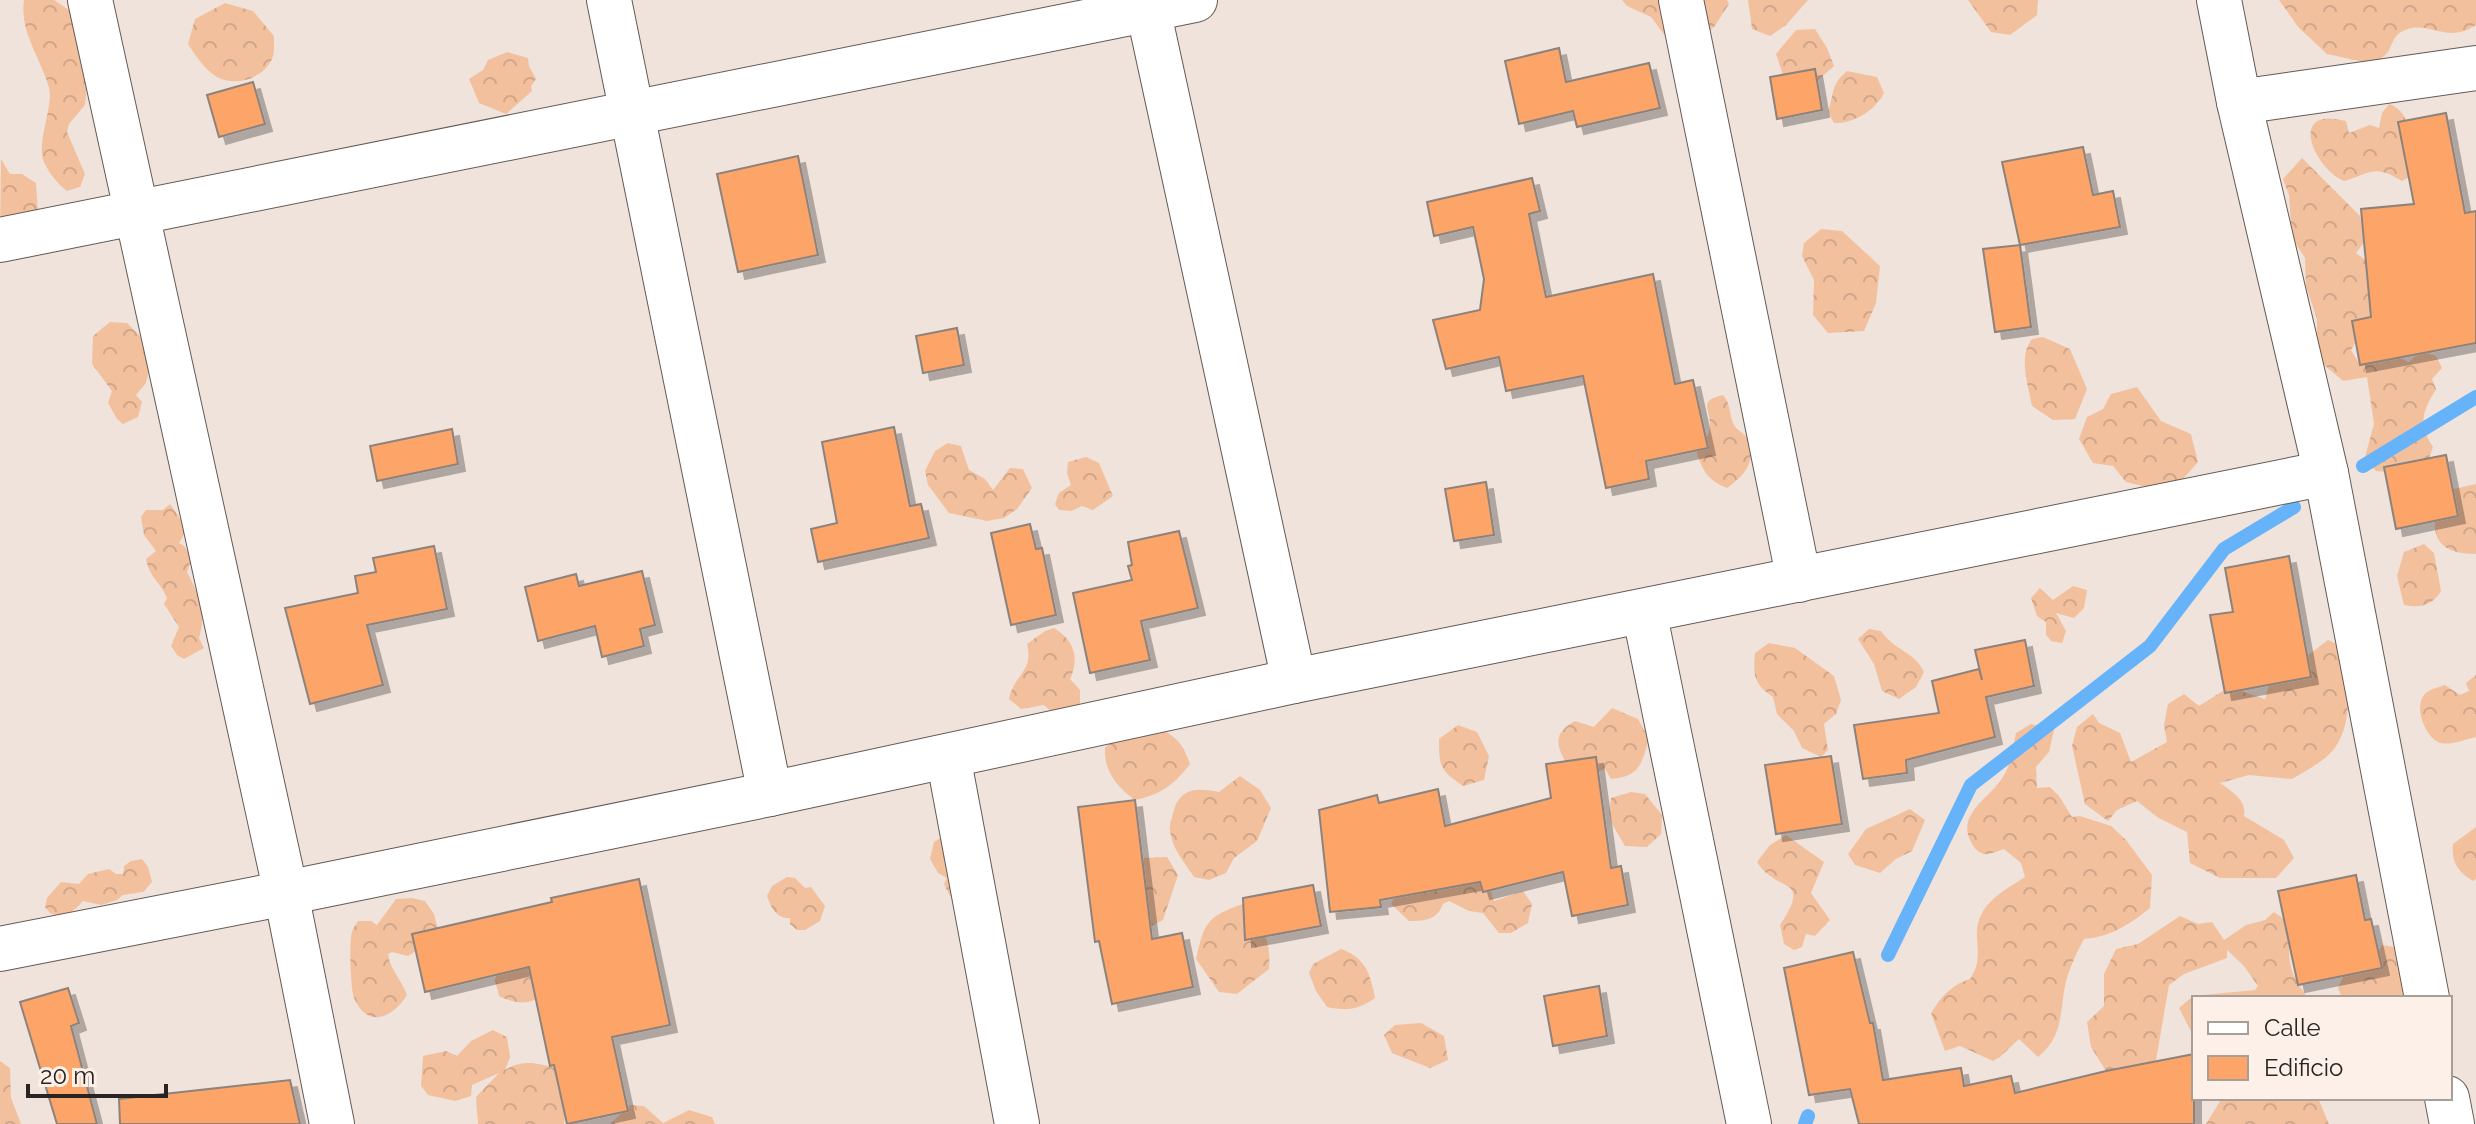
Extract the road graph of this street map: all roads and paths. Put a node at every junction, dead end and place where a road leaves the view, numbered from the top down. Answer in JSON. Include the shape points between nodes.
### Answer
{"nodes":[{"id":1,"x":90,"y":0,"type":"edge"},
{"id":2,"x":609,"y":0,"type":"edge"},
{"id":3,"x":1195,"y":0,"type":"edge"},
{"id":4,"x":1681,"y":0,"type":"edge"},
{"id":5,"x":2219,"y":0,"type":"edge"},
{"id":6,"x":1147,"y":5,"type":"edge"},
{"id":7,"x":2476,"y":68,"type":"edge"},
{"id":8,"x":2239,"y":102,"type":"junction"},
{"id":9,"x":632,"y":113,"type":"junction"},
{"id":10,"x":138,"y":213,"type":"junction"},
{"id":11,"x":0,"y":240,"type":"edge"},
{"id":12,"x":2326,"y":473,"type":"junction"},
{"id":13,"x":1799,"y":580,"type":"junction"},
{"id":14,"x":1644,"y":611,"type":"junction"},
{"id":15,"x":1294,"y":681,"type":"junction"},
{"id":16,"x":948,"y":756,"type":"junction"},
{"id":17,"x":770,"y":794,"type":"junction"},
{"id":18,"x":286,"y":893,"type":"junction"},
{"id":19,"x":0,"y":949,"type":"edge"},
{"id":20,"x":2427,"y":996,"type":"edge"},
{"id":21,"x":2447,"y":1100,"type":"edge"},
{"id":22,"x":332,"y":1124,"type":"edge"},
{"id":23,"x":1017,"y":1124,"type":"edge"},
{"id":24,"x":1749,"y":1124,"type":"edge"},
{"id":25,"x":2452,"y":1124,"type":"edge"}],
"edges":[{"from":1,"to":10,"type":"street"},
{"from":2,"to":9,"type":"street"},
{"from":3,"to":6,"type":"street"},
{"from":4,"to":13,"type":"street"},
{"from":5,"to":8,"type":"street"},
{"from":6,"to":9,"type":"street"},
{"from":6,"to":15,"type":"street"},
{"from":7,"to":8,"type":"street"},
{"from":8,"to":12,"type":"street"},
{"from":9,"to":10,"type":"street"},
{"from":9,"to":17,"type":"street"},
{"from":10,"to":11,"type":"street"},
{"from":10,"to":18,"type":"street"},
{"from":12,"to":13,"type":"street"},
{"from":12,"to":20,"type":"street"},
{"from":13,"to":14,"type":"street"},
{"from":14,"to":15,"type":"street"},
{"from":14,"to":24,"type":"street"},
{"from":15,"to":16,"type":"street"},
{"from":16,"to":17,"type":"street"},
{"from":16,"to":23,"type":"street"},
{"from":17,"to":18,"type":"street"},
{"from":18,"to":19,"type":"street"},
{"from":18,"to":22,"type":"street"},
{"from":21,"to":25,"type":"street"}]}
